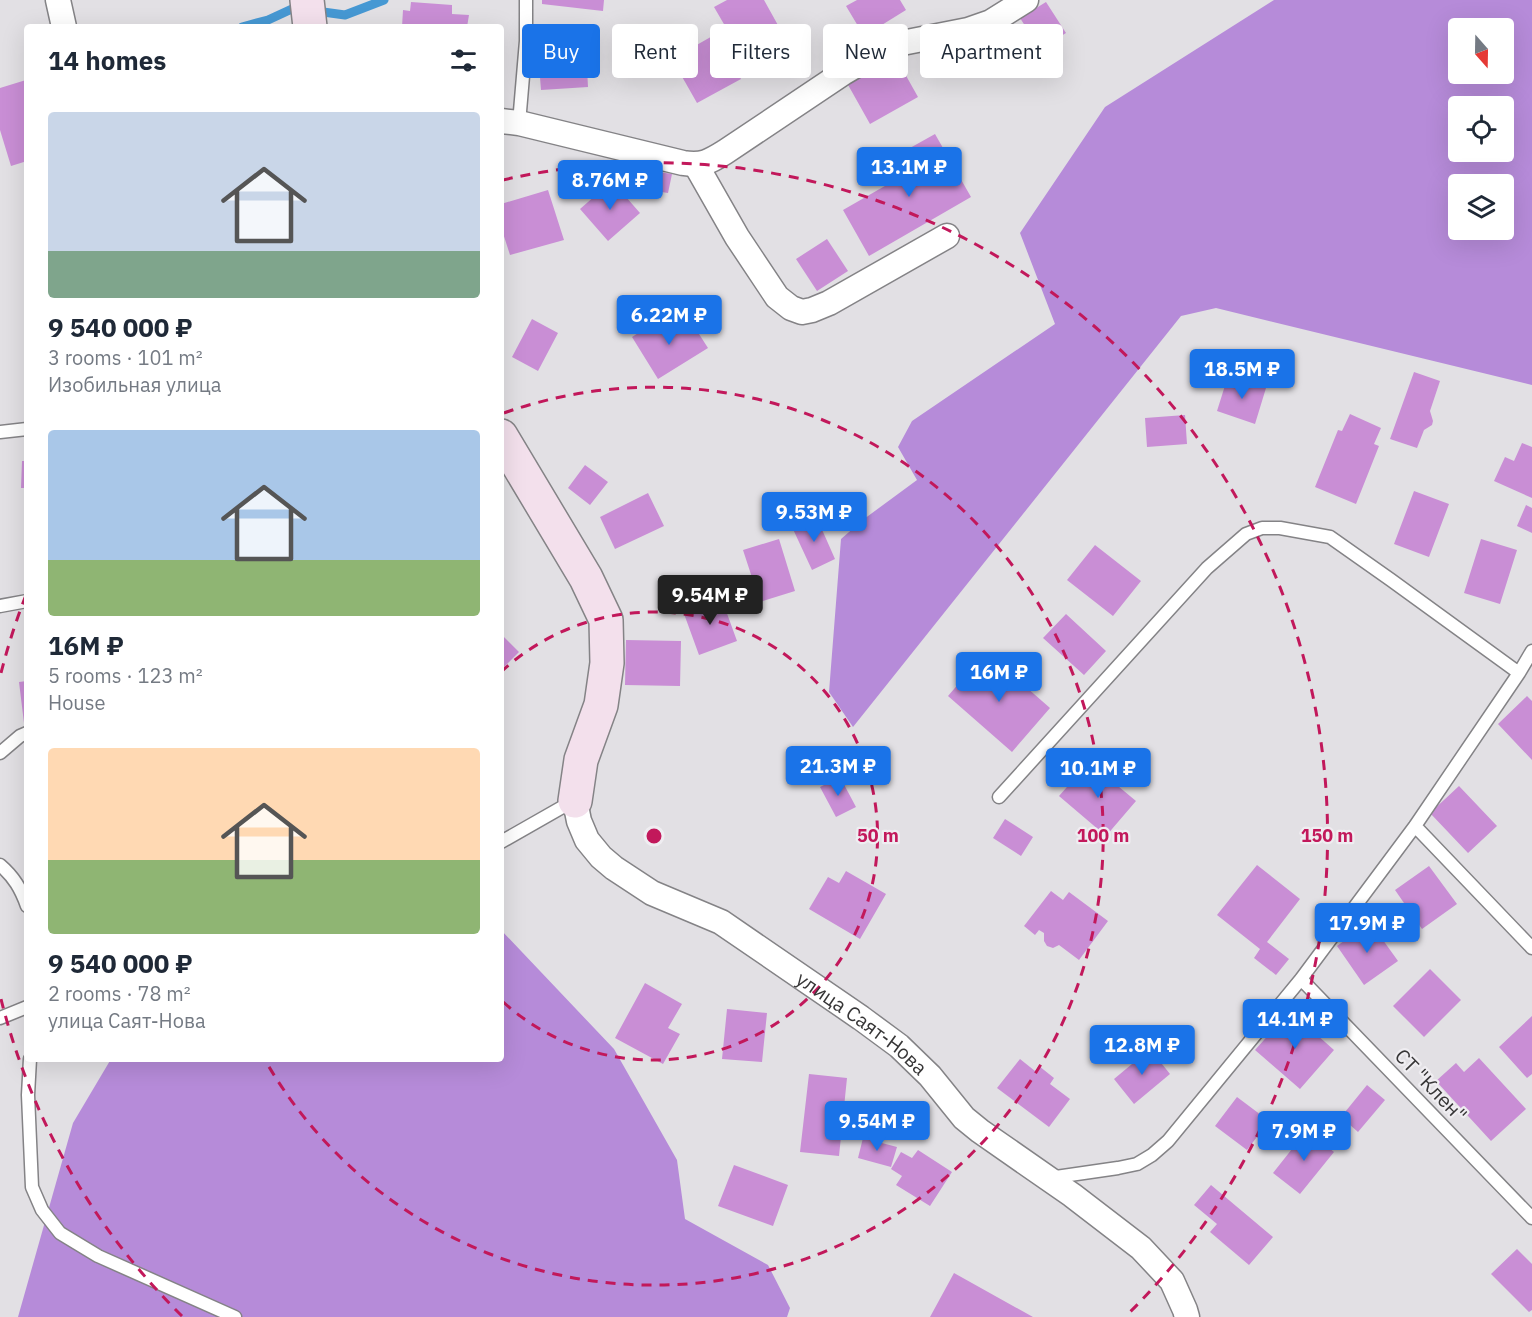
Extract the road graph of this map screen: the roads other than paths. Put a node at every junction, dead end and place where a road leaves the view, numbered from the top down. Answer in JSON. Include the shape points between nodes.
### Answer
{"nodes":[{"id":1,"x":58,"y":0,"type":"edge"},
{"id":2,"x":307,"y":0,"type":"edge"},
{"id":3,"x":526,"y":0,"type":"edge"},
{"id":4,"x":1026,"y":0,"type":"edge"},
{"id":5,"x":63,"y":24,"type":"edge"},
{"id":6,"x":310,"y":24,"type":"edge"},
{"id":7,"x":510,"y":122,"type":"edge"},
{"id":8,"x":696,"y":165,"type":"junction"},
{"id":9,"x":947,"y":236,"type":"dead end"},
{"id":10,"x":24,"y":429,"type":"edge"},
{"id":11,"x":0,"y":432,"type":"edge"},
{"id":12,"x":504,"y":441,"type":"edge"},
{"id":13,"x":24,"y":602,"type":"edge"},
{"id":14,"x":0,"y":606,"type":"edge"},
{"id":15,"x":1532,"y":651,"type":"edge"},
{"id":16,"x":1519,"y":673,"type":"junction"},
{"id":17,"x":24,"y":734,"type":"edge"},
{"id":18,"x":0,"y":753,"type":"edge"},
{"id":19,"x":999,"y":797,"type":"dead end"},
{"id":20,"x":574,"y":801,"type":"junction"},
{"id":21,"x":1414,"y":826,"type":"junction"},
{"id":22,"x":504,"y":840,"type":"edge"},
{"id":23,"x":0,"y":865,"type":"edge"},
{"id":24,"x":24,"y":897,"type":"edge"},
{"id":25,"x":1532,"y":948,"type":"edge"},
{"id":26,"x":1301,"y":980,"type":"junction"},
{"id":27,"x":24,"y":1008,"type":"edge"},
{"id":28,"x":0,"y":1018,"type":"edge"},
{"id":29,"x":30,"y":1062,"type":"edge"},
{"id":30,"x":1048,"y":1178,"type":"junction"},
{"id":31,"x":1532,"y":1218,"type":"edge"},
{"id":32,"x":235,"y":1317,"type":"edge"},
{"id":33,"x":1187,"y":1317,"type":"edge"}],
"edges":[{"from":1,"to":5,"type":"street"},
{"from":2,"to":6,"type":"street"},
{"from":3,"to":7,"type":"lane","via":[[526,41]]},
{"from":4,"to":8,"type":"street","via":[[991,22],[902,43],[877,53],[725,152]]},
{"from":7,"to":8,"type":"street"},
{"from":8,"to":9,"type":"street","via":[[777,297],[802,312],[829,303]]},
{"from":10,"to":11,"type":"lane"},
{"from":12,"to":20,"type":"street","via":[[606,620],[608,663],[601,705],[581,760]]},
{"from":13,"to":14,"type":"lane"},
{"from":15,"to":16,"type":"lane"},
{"from":16,"to":19,"type":"lane","via":[[1330,537],[1262,528],[1246,534],[1207,568]]},
{"from":16,"to":21,"type":"lane"},
{"from":17,"to":18,"type":"lane"},
{"from":20,"to":22,"type":"lane"},
{"from":20,"to":30,"type":"street","name":"улица Саят-Нова","via":[[587,840],[614,868],[652,893],[721,922],[861,1018],[914,1059],[964,1118]]},
{"from":21,"to":25,"type":"lane"},
{"from":21,"to":26,"type":"lane"},
{"from":23,"to":24,"type":"lane"},
{"from":26,"to":30,"type":"lane","via":[[1168,1142],[1152,1155],[1137,1164]]},
{"from":26,"to":31,"type":"lane","name":"СТ \"Клен\""},
{"from":27,"to":28,"type":"lane"},
{"from":29,"to":32,"type":"lane","via":[[32,1186],[42,1210],[60,1233],[98,1256]]},
{"from":30,"to":33,"type":"street","name":"улица Саят-Нова","via":[[1141,1248],[1172,1281]]}]}
